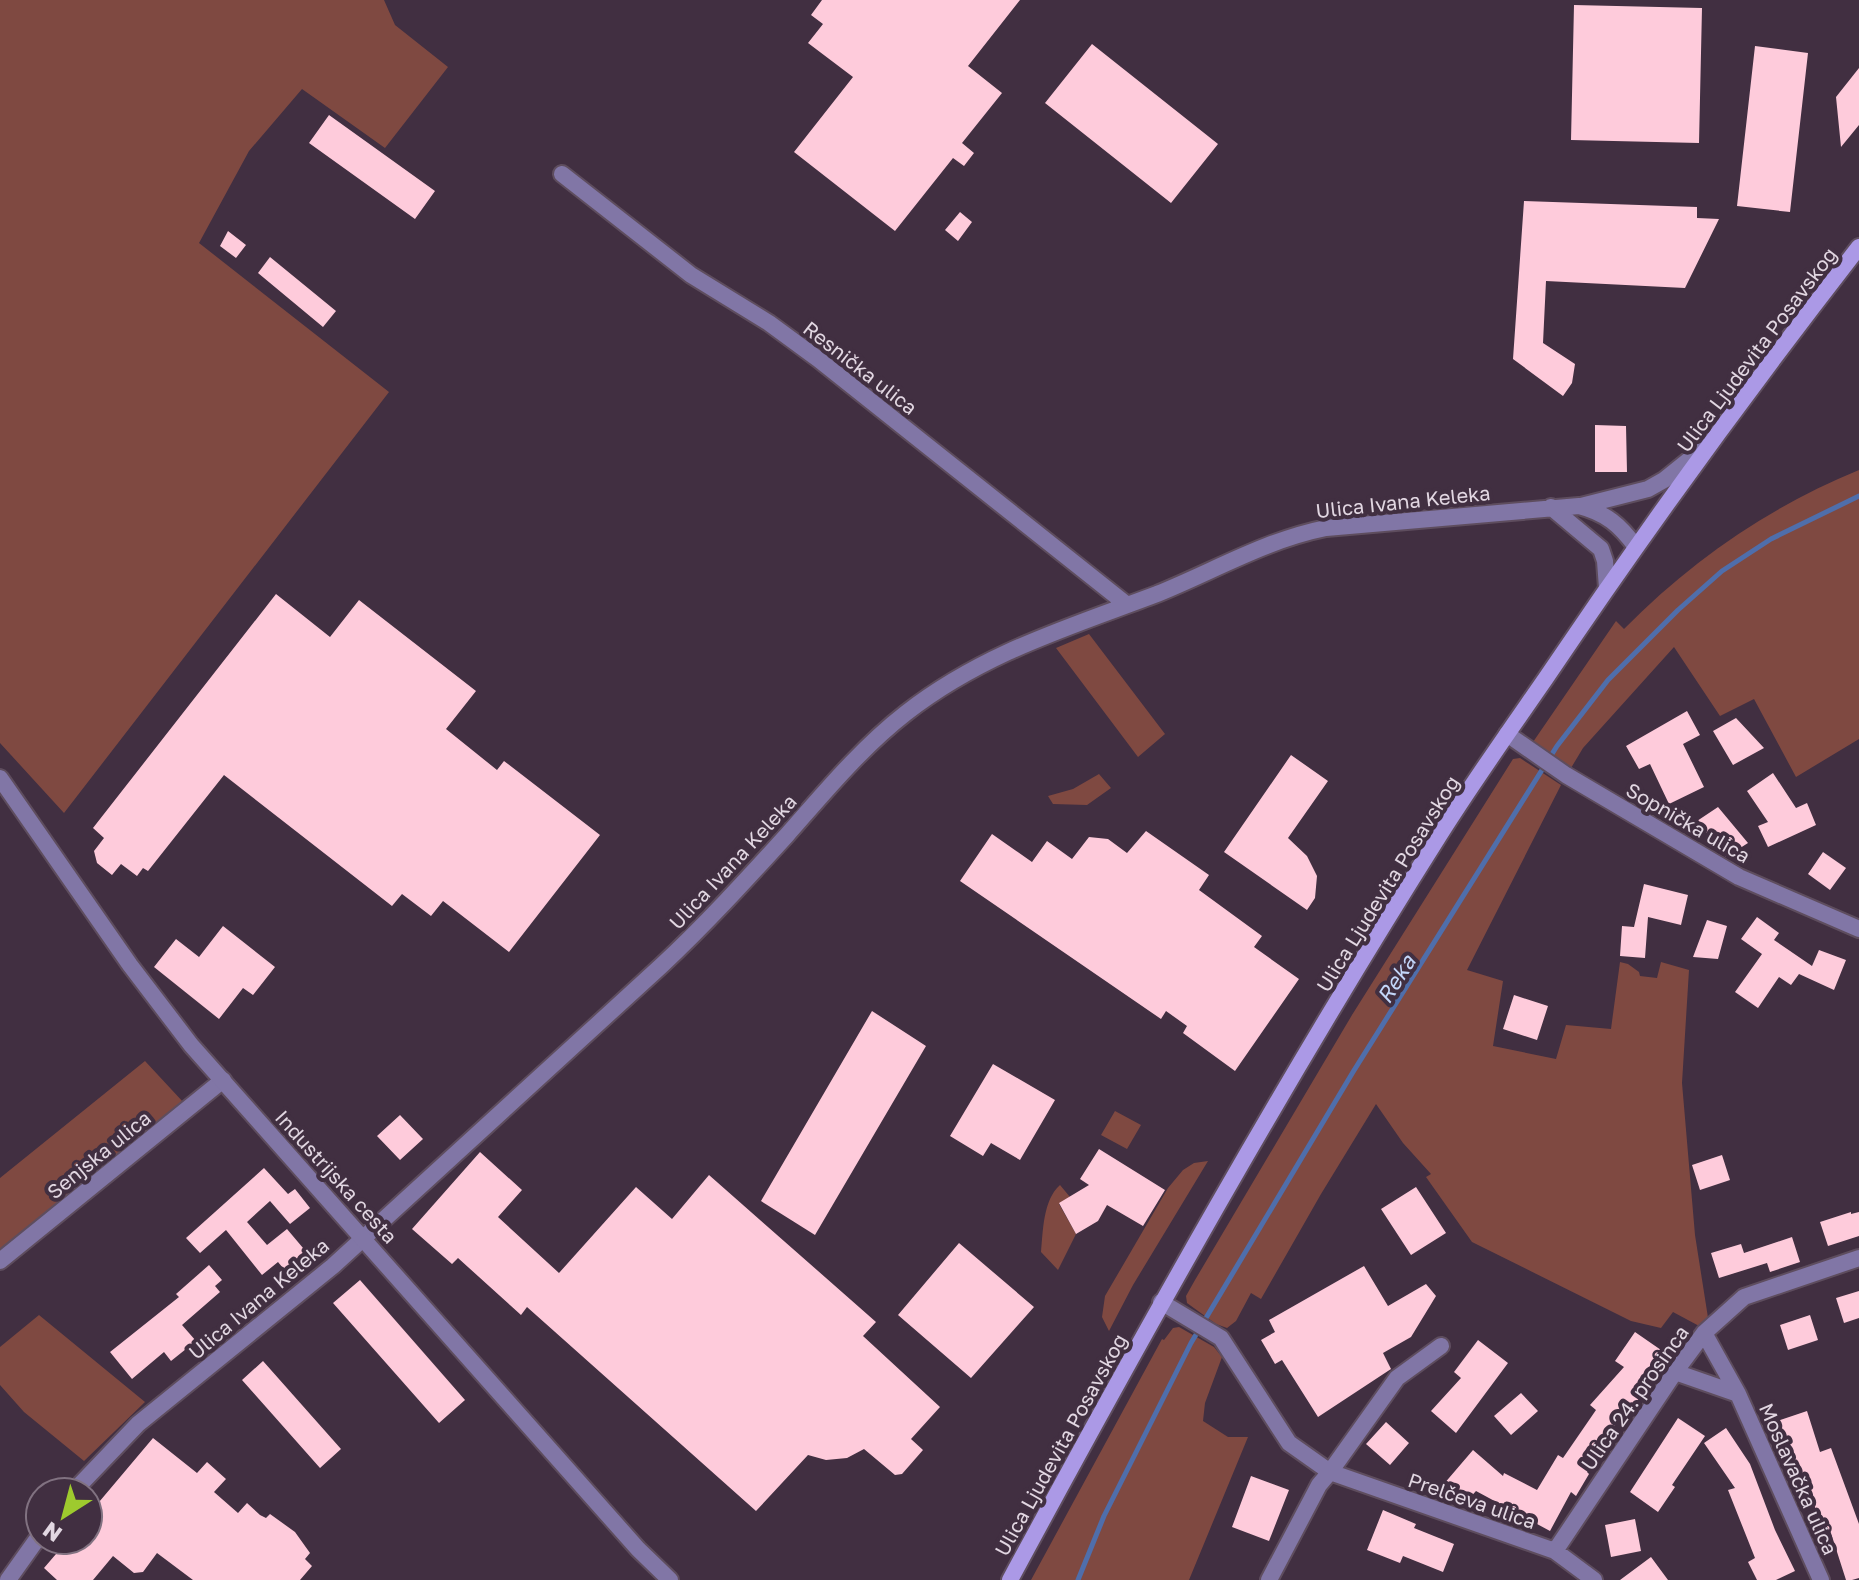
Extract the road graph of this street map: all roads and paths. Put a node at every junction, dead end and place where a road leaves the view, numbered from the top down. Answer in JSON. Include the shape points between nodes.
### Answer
{"nodes":[{"id":1,"x":562,"y":174,"type":"dead end"},
{"id":2,"x":1859,"y":247,"type":"edge"},
{"id":3,"x":1716,"y":438,"type":"junction"},
{"id":4,"x":1579,"y":506,"type":"junction"},
{"id":5,"x":1551,"y":507,"type":"junction"},
{"id":6,"x":1636,"y":547,"type":"junction"},
{"id":7,"x":1607,"y":588,"type":"junction"},
{"id":8,"x":1126,"y":604,"type":"junction"},
{"id":9,"x":1507,"y":734,"type":"junction"},
{"id":10,"x":0,"y":778,"type":"edge"},
{"id":11,"x":1859,"y":929,"type":"edge"},
{"id":12,"x":223,"y":1080,"type":"junction"},
{"id":13,"x":363,"y":1237,"type":"junction"},
{"id":14,"x":1859,"y":1258,"type":"edge"},
{"id":15,"x":0,"y":1261,"type":"edge"},
{"id":16,"x":1161,"y":1302,"type":"junction"},
{"id":17,"x":1704,"y":1333,"type":"junction"},
{"id":18,"x":1441,"y":1346,"type":"dead end"},
{"id":19,"x":1675,"y":1372,"type":"junction"},
{"id":20,"x":1738,"y":1394,"type":"junction"},
{"id":21,"x":1330,"y":1472,"type":"junction"},
{"id":22,"x":88,"y":1476,"type":"edge"},
{"id":23,"x":1555,"y":1551,"type":"junction"},
{"id":24,"x":25,"y":1556,"type":"edge"},
{"id":25,"x":8,"y":1580,"type":"edge"},
{"id":26,"x":670,"y":1580,"type":"edge"},
{"id":27,"x":1010,"y":1580,"type":"edge"},
{"id":28,"x":1269,"y":1580,"type":"edge"},
{"id":29,"x":1594,"y":1580,"type":"edge"},
{"id":30,"x":1821,"y":1580,"type":"edge"}],
"edges":[{"from":1,"to":8,"type":"street","name":"Resnička ulica","via":[[691,275],[818,359]]},
{"from":2,"to":3,"type":"main road","name":"Ulica Ljudevita Posavskog"},
{"from":3,"to":4,"type":"street","name":"Ulica Ivana Keleka","via":[[1648,489]]},
{"from":3,"to":6,"type":"main road","name":"Ulica Ljudevita Posavskog"},
{"from":4,"to":5,"type":"street","name":"Ulica Ivana Keleka"},
{"from":4,"to":6,"type":"street","name":"Ulica Ivana Keleka","via":[[1619,525]]},
{"from":5,"to":7,"type":"street","via":[[1601,549]]},
{"from":5,"to":8,"type":"street","name":"Ulica Ivana Keleka","via":[[1300,533]]},
{"from":6,"to":7,"type":"main road","name":"Ulica Ljudevita Posavskog"},
{"from":7,"to":9,"type":"main road","name":"Ulica Ljudevita Posavskog"},
{"from":8,"to":13,"type":"street","name":"Ulica Ivana Keleka","via":[[990,659],[906,713],[859,756],[693,936]]},
{"from":9,"to":11,"type":"street","name":"Sopnička ulica","via":[[1739,877]]},
{"from":9,"to":16,"type":"main road","name":"Ulica Ljudevita Posavskog","via":[[1358,967]]},
{"from":10,"to":12,"type":"street","name":"Industrijska cesta","via":[[159,1004]]},
{"from":12,"to":13,"type":"street","name":"Industrijska cesta"},
{"from":12,"to":15,"type":"street","name":"Senjska ulica"},
{"from":13,"to":22,"type":"street","name":"Ulica Ivana Keleka","via":[[138,1424]]},
{"from":13,"to":26,"type":"street","name":"Industrijska cesta"},
{"from":14,"to":17,"type":"street","name":"Ulica 24. prosinca","via":[[1744,1297]]},
{"from":16,"to":21,"type":"street","name":"Prelčeva ulica","via":[[1221,1338],[1289,1443]]},
{"from":16,"to":27,"type":"main road","name":"Ulica Ljudevita Posavskog"},
{"from":17,"to":19,"type":"street","name":"Ulica 24. prosinca"},
{"from":17,"to":20,"type":"street","name":"Moslavačka ulica"},
{"from":18,"to":21,"type":"street","via":[[1397,1378]]},
{"from":19,"to":20,"type":"street","name":"Moslavačka ulica"},
{"from":19,"to":23,"type":"street","name":"Ulica 24. prosinca"},
{"from":20,"to":30,"type":"street","name":"Moslavačka ulica"},
{"from":21,"to":23,"type":"street","name":"Prelčeva ulica"},
{"from":21,"to":28,"type":"street"},
{"from":23,"to":29,"type":"street","name":"Prelčeva ulica"},
{"from":24,"to":25,"type":"street"}]}
